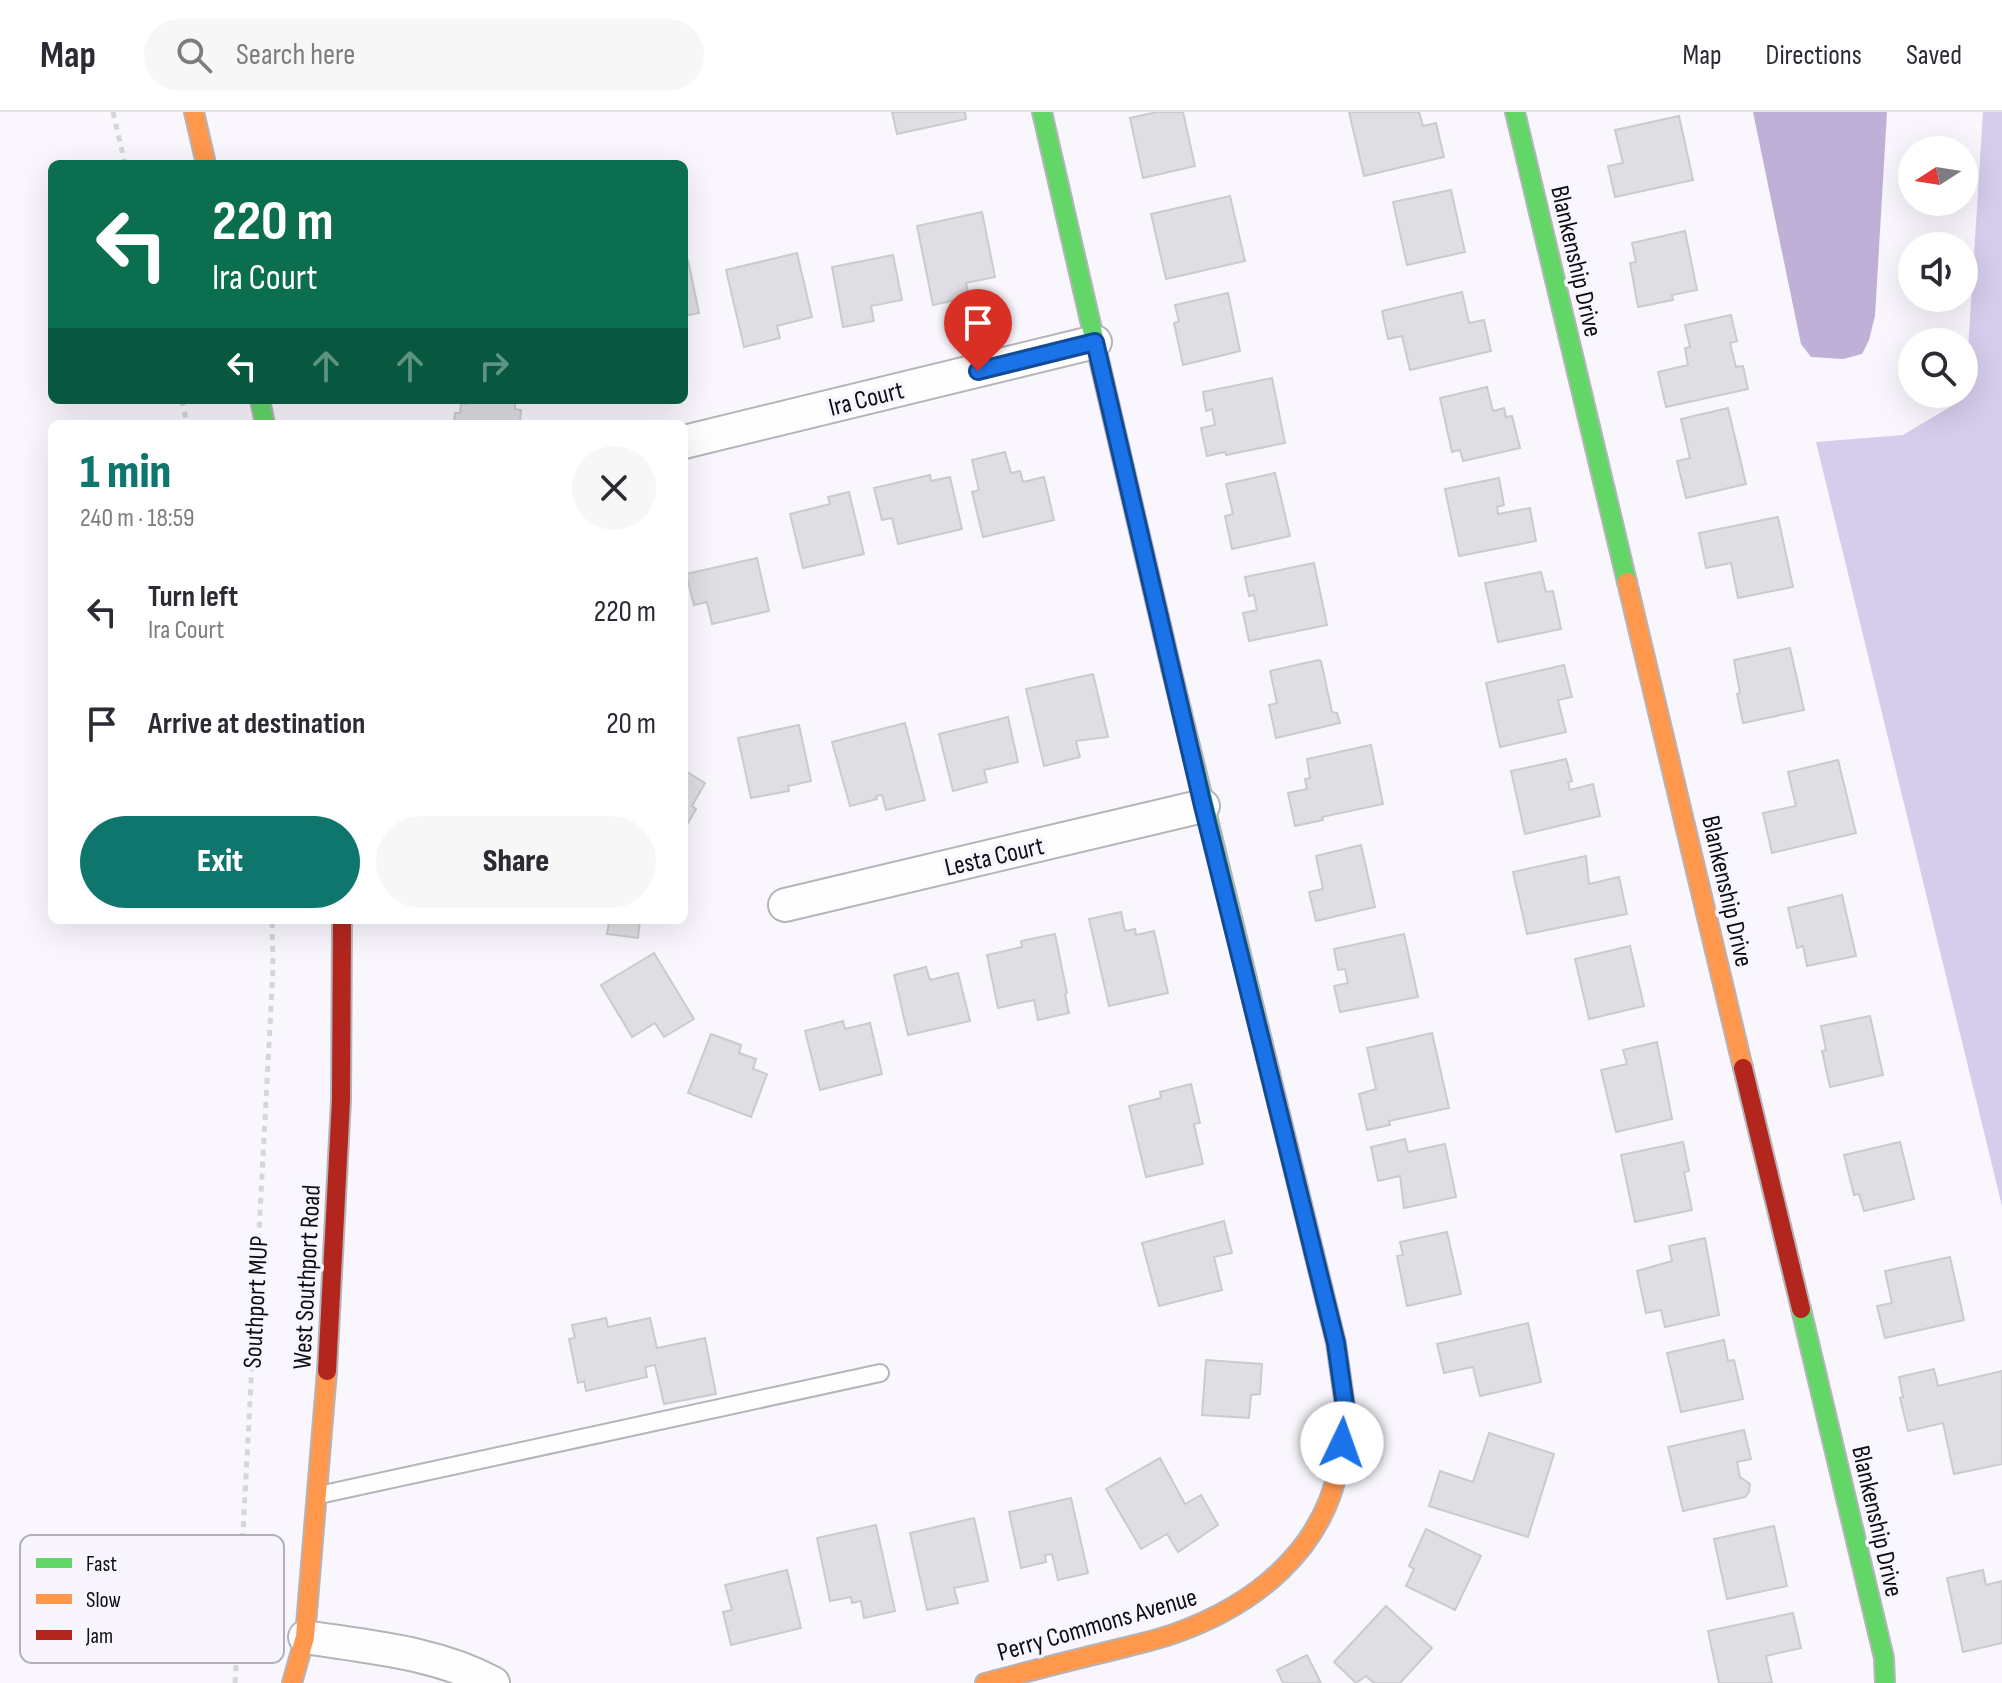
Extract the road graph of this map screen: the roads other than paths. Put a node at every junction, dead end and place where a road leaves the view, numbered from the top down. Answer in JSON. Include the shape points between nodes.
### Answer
{"nodes":[{"id":1,"x":194,"y":112,"type":"edge"},
{"id":2,"x":1042,"y":112,"type":"edge"},
{"id":3,"x":1515,"y":112,"type":"edge"},
{"id":4,"x":205,"y":160,"type":"edge"},
{"id":5,"x":1095,"y":342,"type":"junction"},
{"id":6,"x":688,"y":441,"type":"edge"},
{"id":7,"x":1203,"y":806,"type":"junction"},
{"id":8,"x":785,"y":905,"type":"dead end"},
{"id":9,"x":342,"y":924,"type":"edge"},
{"id":10,"x":880,"y":1373,"type":"dead end"},
{"id":11,"x":317,"y":1495,"type":"junction"},
{"id":12,"x":305,"y":1637,"type":"junction"},
{"id":13,"x":292,"y":1683,"type":"edge"},
{"id":14,"x":312,"y":1683,"type":"edge"},
{"id":15,"x":493,"y":1683,"type":"edge"},
{"id":16,"x":985,"y":1683,"type":"edge"},
{"id":17,"x":1885,"y":1683,"type":"edge"}],
"edges":[{"from":1,"to":4,"type":"street"},
{"from":2,"to":5,"type":"street","name":"Perry Commons Avenue"},
{"from":3,"to":17,"type":"street","name":"Blankenship Drive","via":[[1881,1642]]},
{"from":5,"to":6,"type":"street","name":"Ira Court"},
{"from":5,"to":7,"type":"street","name":"Perry Commons Avenue"},
{"from":7,"to":8,"type":"street","name":"Lesta Court"},
{"from":7,"to":16,"type":"street","name":"Perry Commons Avenue","via":[[1336,1343],[1347,1420],[1334,1490],[1306,1544],[1264,1588],[1221,1614],[1174,1634]]},
{"from":9,"to":11,"type":"street","name":"West Southport Road","via":[[336,1234]]},
{"from":10,"to":11,"type":"lane"},
{"from":11,"to":12,"type":"street","name":"West Southport Road"},
{"from":12,"to":13,"type":"street","name":"West Southport Road"},
{"from":12,"to":14,"type":"street","name":"West Southport Road"},
{"from":12,"to":15,"type":"street","via":[[433,1658]]}]}
